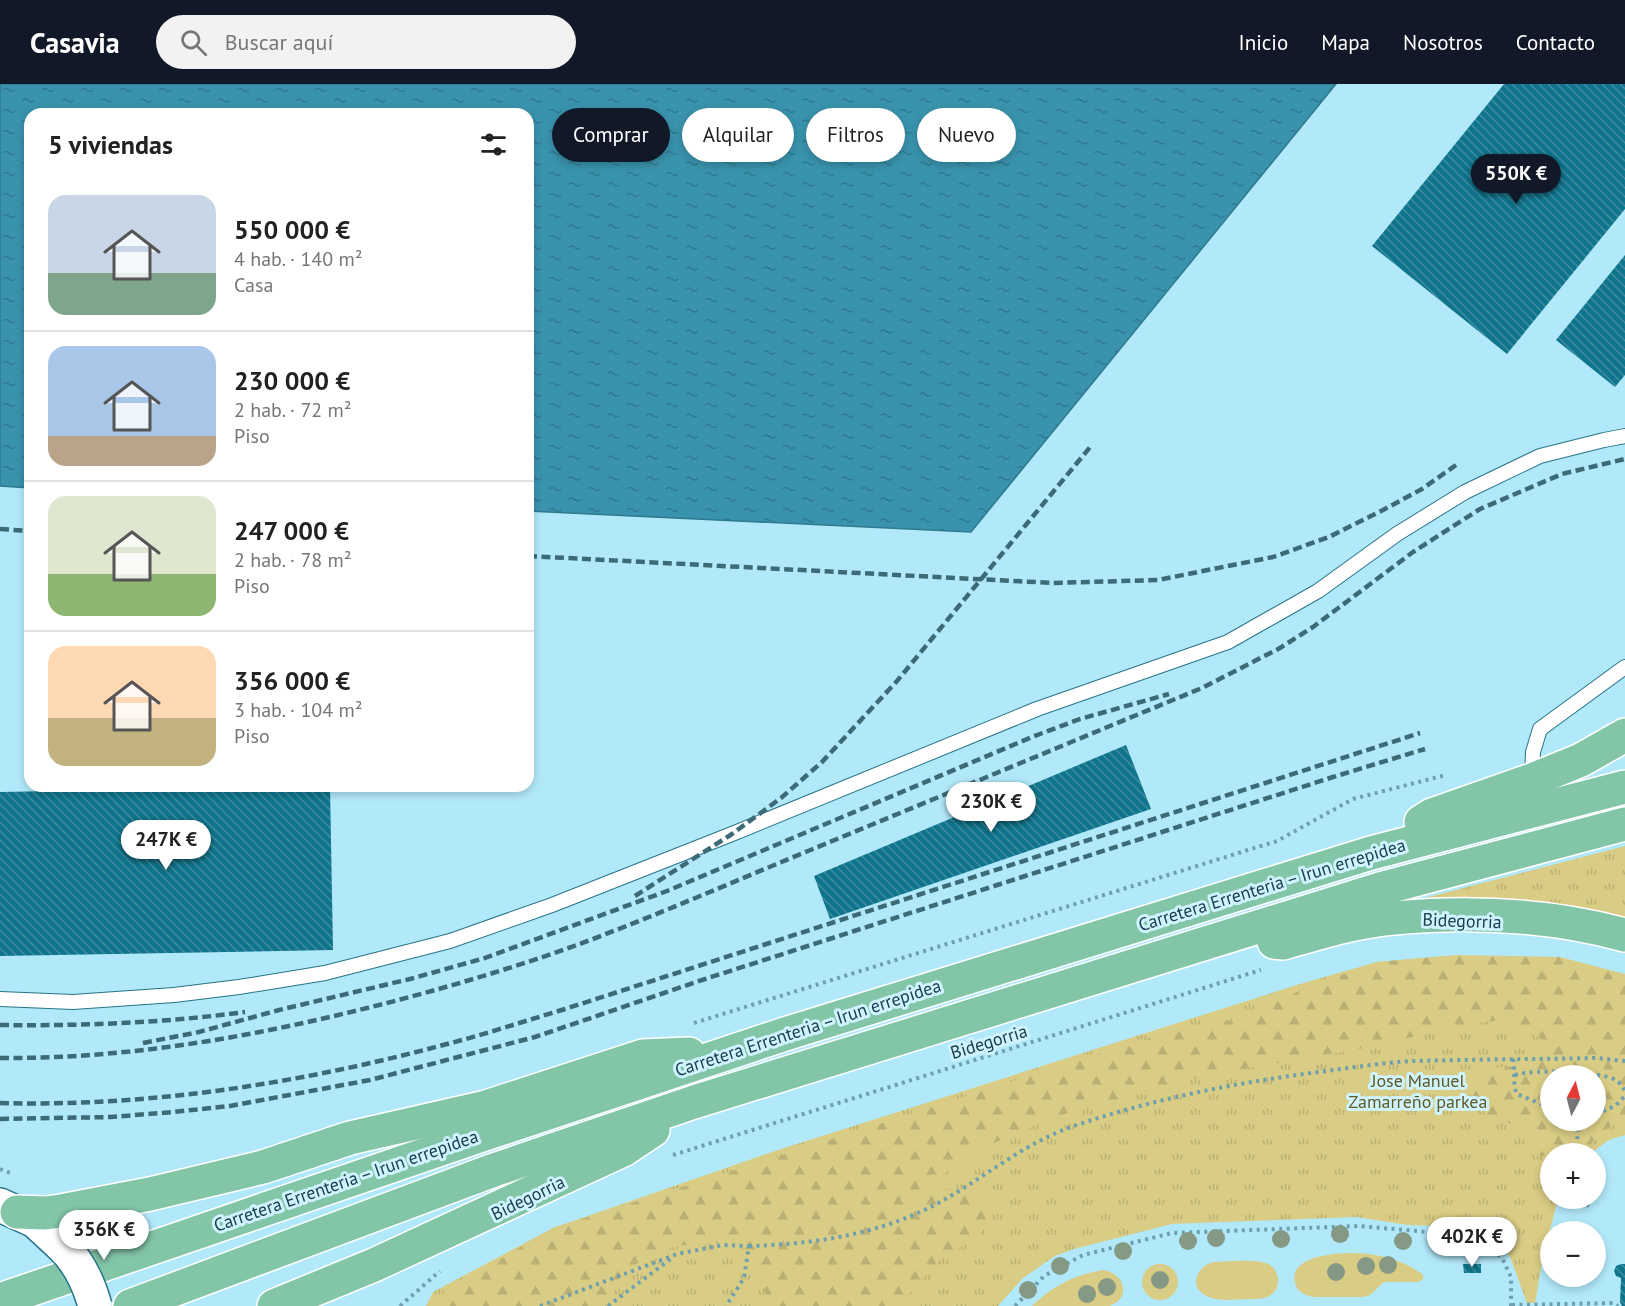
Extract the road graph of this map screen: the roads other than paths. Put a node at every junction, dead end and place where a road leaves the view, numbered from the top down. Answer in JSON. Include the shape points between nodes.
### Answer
{"nodes":[{"id":1,"x":1625,"y":436,"type":"edge"},
{"id":2,"x":1625,"y":668,"type":"edge"},
{"id":3,"x":1625,"y":735,"type":"edge"},
{"id":4,"x":1532,"y":780,"type":"junction"},
{"id":5,"x":1625,"y":787,"type":"edge"},
{"id":6,"x":1625,"y":824,"type":"edge"},
{"id":7,"x":1371,"y":853,"type":"junction"},
{"id":8,"x":1625,"y":934,"type":"edge"},
{"id":9,"x":1216,"y":940,"type":"junction"},
{"id":10,"x":0,"y":999,"type":"edge"},
{"id":11,"x":727,"y":1053,"type":"junction"},
{"id":12,"x":694,"y":1102,"type":"junction"},
{"id":13,"x":9,"y":1208,"type":"edge"},
{"id":14,"x":0,"y":1300,"type":"edge"},
{"id":15,"x":95,"y":1306,"type":"edge"},
{"id":16,"x":130,"y":1306,"type":"edge"},
{"id":17,"x":274,"y":1306,"type":"edge"}],
"edges":[{"from":1,"to":10,"type":"lane","via":[[1540,456],[1465,492],[1397,534],[1318,591],[1228,642],[1037,709],[732,834],[450,941],[325,973],[239,987],[73,1002]]},
{"from":2,"to":4,"type":"lane","via":[[1540,729],[1533,752]]},
{"from":3,"to":4,"type":"main road","via":[[1581,760]]},
{"from":4,"to":7,"type":"main road","via":[[1432,815]]},
{"from":5,"to":7,"type":"main road","name":"Carretera Errenteria – Irun errepidea"},
{"from":6,"to":9,"type":"main road","name":"Carretera Errenteria – Irun errepidea","via":[[1520,850]]},
{"from":7,"to":11,"type":"main road","name":"Carretera Errenteria – Irun errepidea"},
{"from":8,"to":9,"type":"main road","via":[[1552,921],[1459,914],[1393,918],[1283,943]]},
{"from":9,"to":12,"type":"main road","name":"Carretera Errenteria – Irun errepidea"},
{"from":11,"to":13,"type":"main road","via":[[644,1056],[486,1107],[350,1138],[263,1167],[150,1194],[45,1213]]},
{"from":11,"to":14,"type":"main road","name":"Carretera Errenteria – Irun errepidea"},
{"from":12,"to":16,"type":"main road","name":"Carretera Errenteria – Irun errepidea","via":[[494,1170]]},
{"from":12,"to":17,"type":"main road","via":[[623,1150],[374,1265]]},
{"from":13,"to":15,"type":"main road","bridge":true,"via":[[35,1221],[62,1245],[79,1267]]}]}
